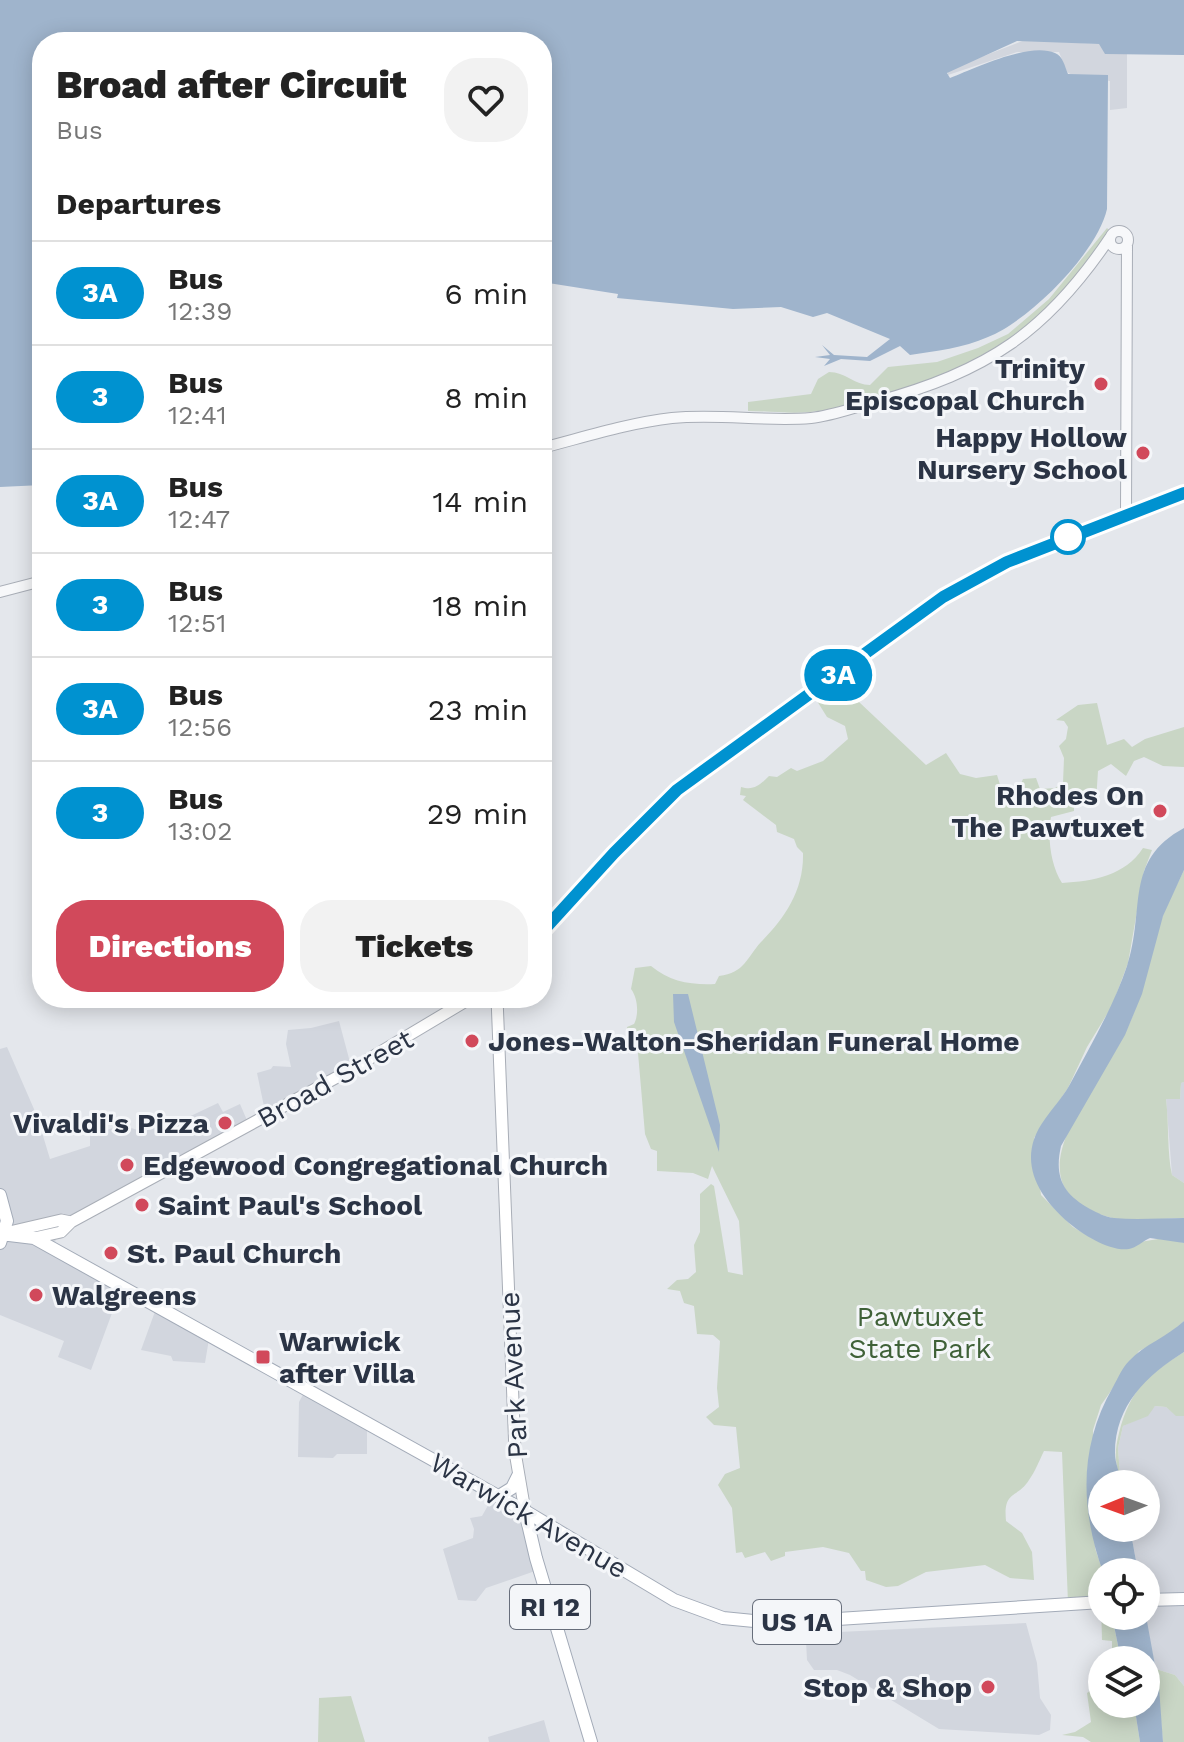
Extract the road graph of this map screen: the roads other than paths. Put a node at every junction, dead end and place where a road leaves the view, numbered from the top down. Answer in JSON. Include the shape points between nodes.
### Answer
{"nodes":[{"id":1,"x":552,"y":446,"type":"edge"},
{"id":2,"x":1184,"y":493,"type":"edge"},
{"id":3,"x":1126,"y":514,"type":"junction"},
{"id":4,"x":32,"y":584,"type":"edge"},
{"id":5,"x":0,"y":592,"type":"edge"},
{"id":6,"x":552,"y":921,"type":"edge"},
{"id":7,"x":454,"y":1008,"type":"edge"},
{"id":8,"x":497,"y":1008,"type":"edge"},
{"id":9,"x":0,"y":1195,"type":"edge"},
{"id":10,"x":71,"y":1222,"type":"junction"},
{"id":11,"x":2,"y":1234,"type":"edge"},
{"id":12,"x":34,"y":1238,"type":"junction"},
{"id":13,"x":518,"y":1476,"type":"junction"},
{"id":14,"x":499,"y":1496,"type":"junction"},
{"id":15,"x":525,"y":1511,"type":"junction"},
{"id":16,"x":1184,"y":1597,"type":"edge"},
{"id":17,"x":1160,"y":1599,"type":"edge"},
{"id":18,"x":1088,"y":1603,"type":"edge"},
{"id":19,"x":591,"y":1742,"type":"edge"}],
"edges":[{"from":1,"to":3,"type":"street","via":[[672,418],[814,418],[918,389],[1010,345],[1052,312],[1099,256],[1118,244],[1125,263]]},
{"from":2,"to":3,"type":"main road"},
{"from":3,"to":6,"type":"main road","via":[[991,569],[943,597],[677,790]]},
{"from":4,"to":5,"type":"street"},
{"from":7,"to":10,"type":"main road","name":"Broad Street"},
{"from":8,"to":13,"type":"main road","name":"Park Avenue","number":"RI 12"},
{"from":9,"to":11,"type":"main road","via":[[7,1221]]},
{"from":10,"to":11,"type":"main road","name":"Broad Street"},
{"from":10,"to":12,"type":"main road","name":"Broad Street","via":[[61,1232]]},
{"from":11,"to":12,"type":"main road","name":"Broad Street"},
{"from":12,"to":14,"type":"main road","name":"Warwick Avenue","number":"US 1A"},
{"from":13,"to":14,"type":"main road"},
{"from":13,"to":15,"type":"main road","name":"Park Avenue","number":"RI 12"},
{"from":14,"to":15,"type":"main road","name":"Warwick Avenue","number":"US 1A"},
{"from":15,"to":18,"type":"main road","name":"Warwick Avenue","number":"US 1A","via":[[679,1602],[739,1621]]},
{"from":15,"to":19,"type":"main road","name":"Park Avenue","number":"RI 12"},
{"from":16,"to":17,"type":"main road"}]}
